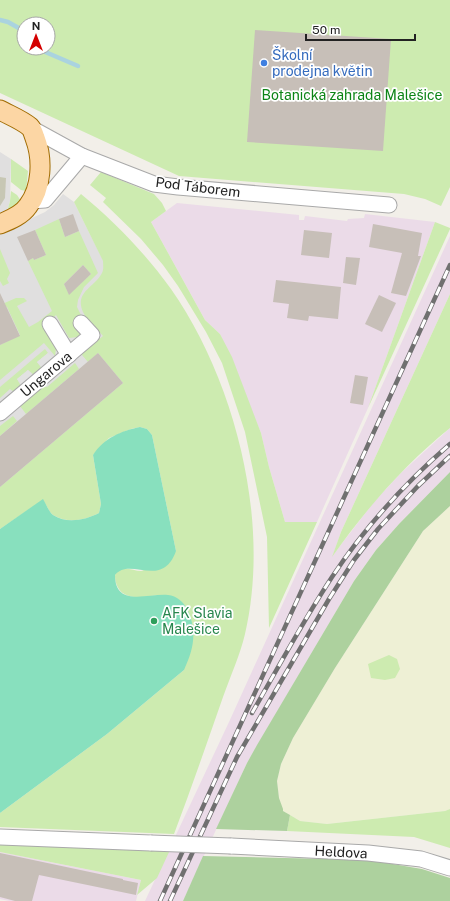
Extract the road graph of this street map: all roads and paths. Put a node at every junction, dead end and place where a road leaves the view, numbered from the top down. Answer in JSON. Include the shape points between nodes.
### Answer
{"nodes":[{"id":1,"x":0,"y":110,"type":"edge"},
{"id":2,"x":31,"y":128,"type":"junction"},
{"id":3,"x":82,"y":156,"type":"junction"},
{"id":4,"x":31,"y":202,"type":"junction"},
{"id":5,"x":389,"y":205,"type":"dead end"},
{"id":6,"x":0,"y":224,"type":"edge"},
{"id":7,"x":81,"y":323,"type":"dead end"},
{"id":8,"x":50,"y":324,"type":"dead end"},
{"id":9,"x":69,"y":355,"type":"junction"},
{"id":10,"x":0,"y":413,"type":"edge"},
{"id":11,"x":0,"y":837,"type":"edge"},
{"id":12,"x":450,"y":868,"type":"edge"}],
"edges":[{"from":1,"to":2,"type":"main road","name":"Pod Táborem"},
{"from":2,"to":3,"type":"street","name":"Pod Táborem"},
{"from":2,"to":4,"type":"main road","via":[[38,144],[40,162],[38,183]]},
{"from":3,"to":4,"type":"street","via":[[45,200]]},
{"from":3,"to":5,"type":"street","name":"Pod Táborem","via":[[154,184]]},
{"from":4,"to":6,"type":"main road","via":[[24,211]]},
{"from":7,"to":9,"type":"street","name":"Ungarova","via":[[92,335]]},
{"from":8,"to":9,"type":"street"},
{"from":9,"to":10,"type":"street","name":"Ungarova"},
{"from":11,"to":12,"type":"street","name":"Heldova","bridge":true,"via":[[368,853],[421,859]]}]}
